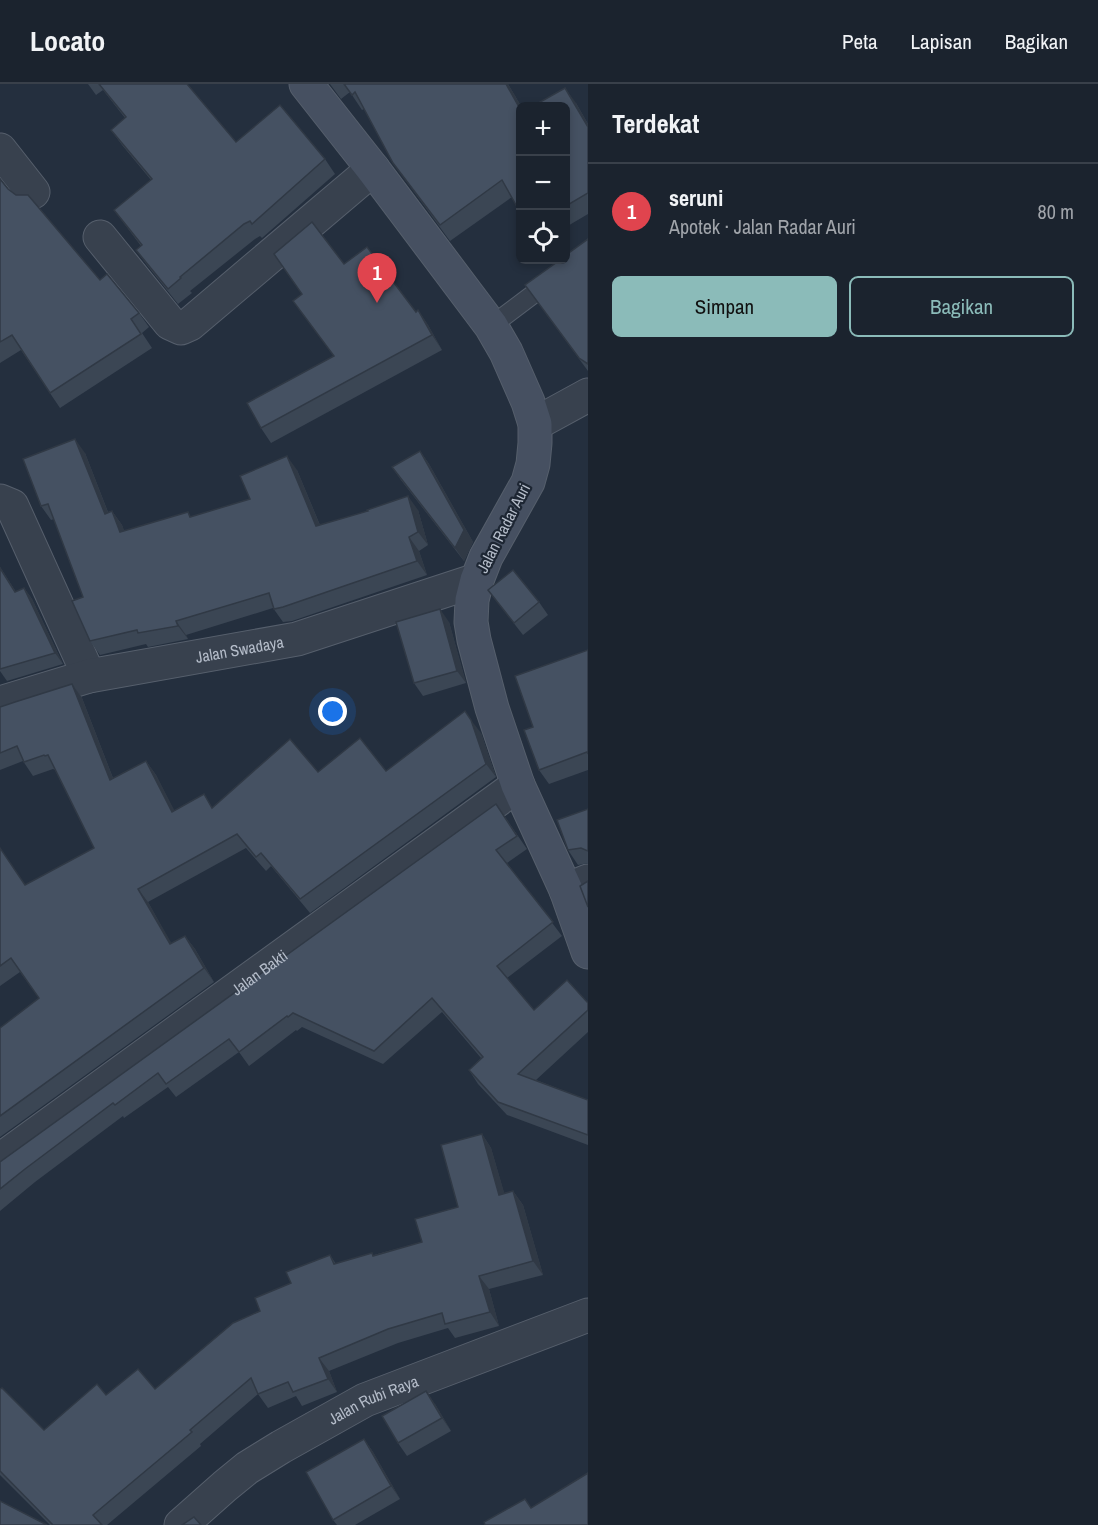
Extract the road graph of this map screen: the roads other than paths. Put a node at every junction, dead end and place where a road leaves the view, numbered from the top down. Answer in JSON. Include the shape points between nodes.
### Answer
{"nodes":[{"id":1,"x":306,"y":84,"type":"edge"},
{"id":2,"x":0,"y":150,"type":"edge"},
{"id":3,"x":373,"y":169,"type":"junction"},
{"id":4,"x":33,"y":192,"type":"dead end"},
{"id":5,"x":100,"y":237,"type":"dead end"},
{"id":6,"x":588,"y":253,"type":"edge"},
{"id":7,"x":491,"y":326,"type":"junction"},
{"id":8,"x":588,"y":395,"type":"edge"},
{"id":9,"x":535,"y":424,"type":"junction"},
{"id":10,"x":0,"y":501,"type":"edge"},
{"id":11,"x":477,"y":580,"type":"junction"},
{"id":12,"x":89,"y":676,"type":"junction"},
{"id":13,"x":0,"y":704,"type":"edge"},
{"id":14,"x":518,"y":785,"type":"junction"},
{"id":15,"x":577,"y":885,"type":"edge"},
{"id":16,"x":588,"y":952,"type":"edge"},
{"id":17,"x":0,"y":1160,"type":"edge"},
{"id":18,"x":588,"y":1315,"type":"edge"},
{"id":19,"x":181,"y":1525,"type":"edge"}],
"edges":[{"from":1,"to":3,"type":"main road","name":"Jalan Radar Auri"},
{"from":2,"to":4,"type":"street"},
{"from":3,"to":5,"type":"street","via":[[181,328],[170,323]]},
{"from":3,"to":7,"type":"main road","name":"Jalan Radar Auri"},
{"from":6,"to":7,"type":"lane"},
{"from":7,"to":9,"type":"main road","name":"Jalan Radar Auri","via":[[519,379]]},
{"from":8,"to":9,"type":"street"},
{"from":9,"to":11,"type":"main road","name":"Jalan Radar Auri","via":[[528,482]]},
{"from":10,"to":12,"type":"street","via":[[12,506]]},
{"from":11,"to":12,"type":"street","name":"Jalan Swadaya","via":[[297,639]]},
{"from":11,"to":14,"type":"main road","name":"Jalan Radar Auri","via":[[472,600],[474,640]]},
{"from":12,"to":13,"type":"street","name":"Jalan Swadaya"},
{"from":14,"to":15,"type":"main road","name":"Jalan Radar Auri"},
{"from":14,"to":17,"type":"street","name":"Jalan Bakti"},
{"from":15,"to":16,"type":"main road","name":"Jalan Radar Auri"},
{"from":18,"to":19,"type":"street","name":"Jalan Rubi Raya","via":[[365,1400],[247,1468]]}]}
